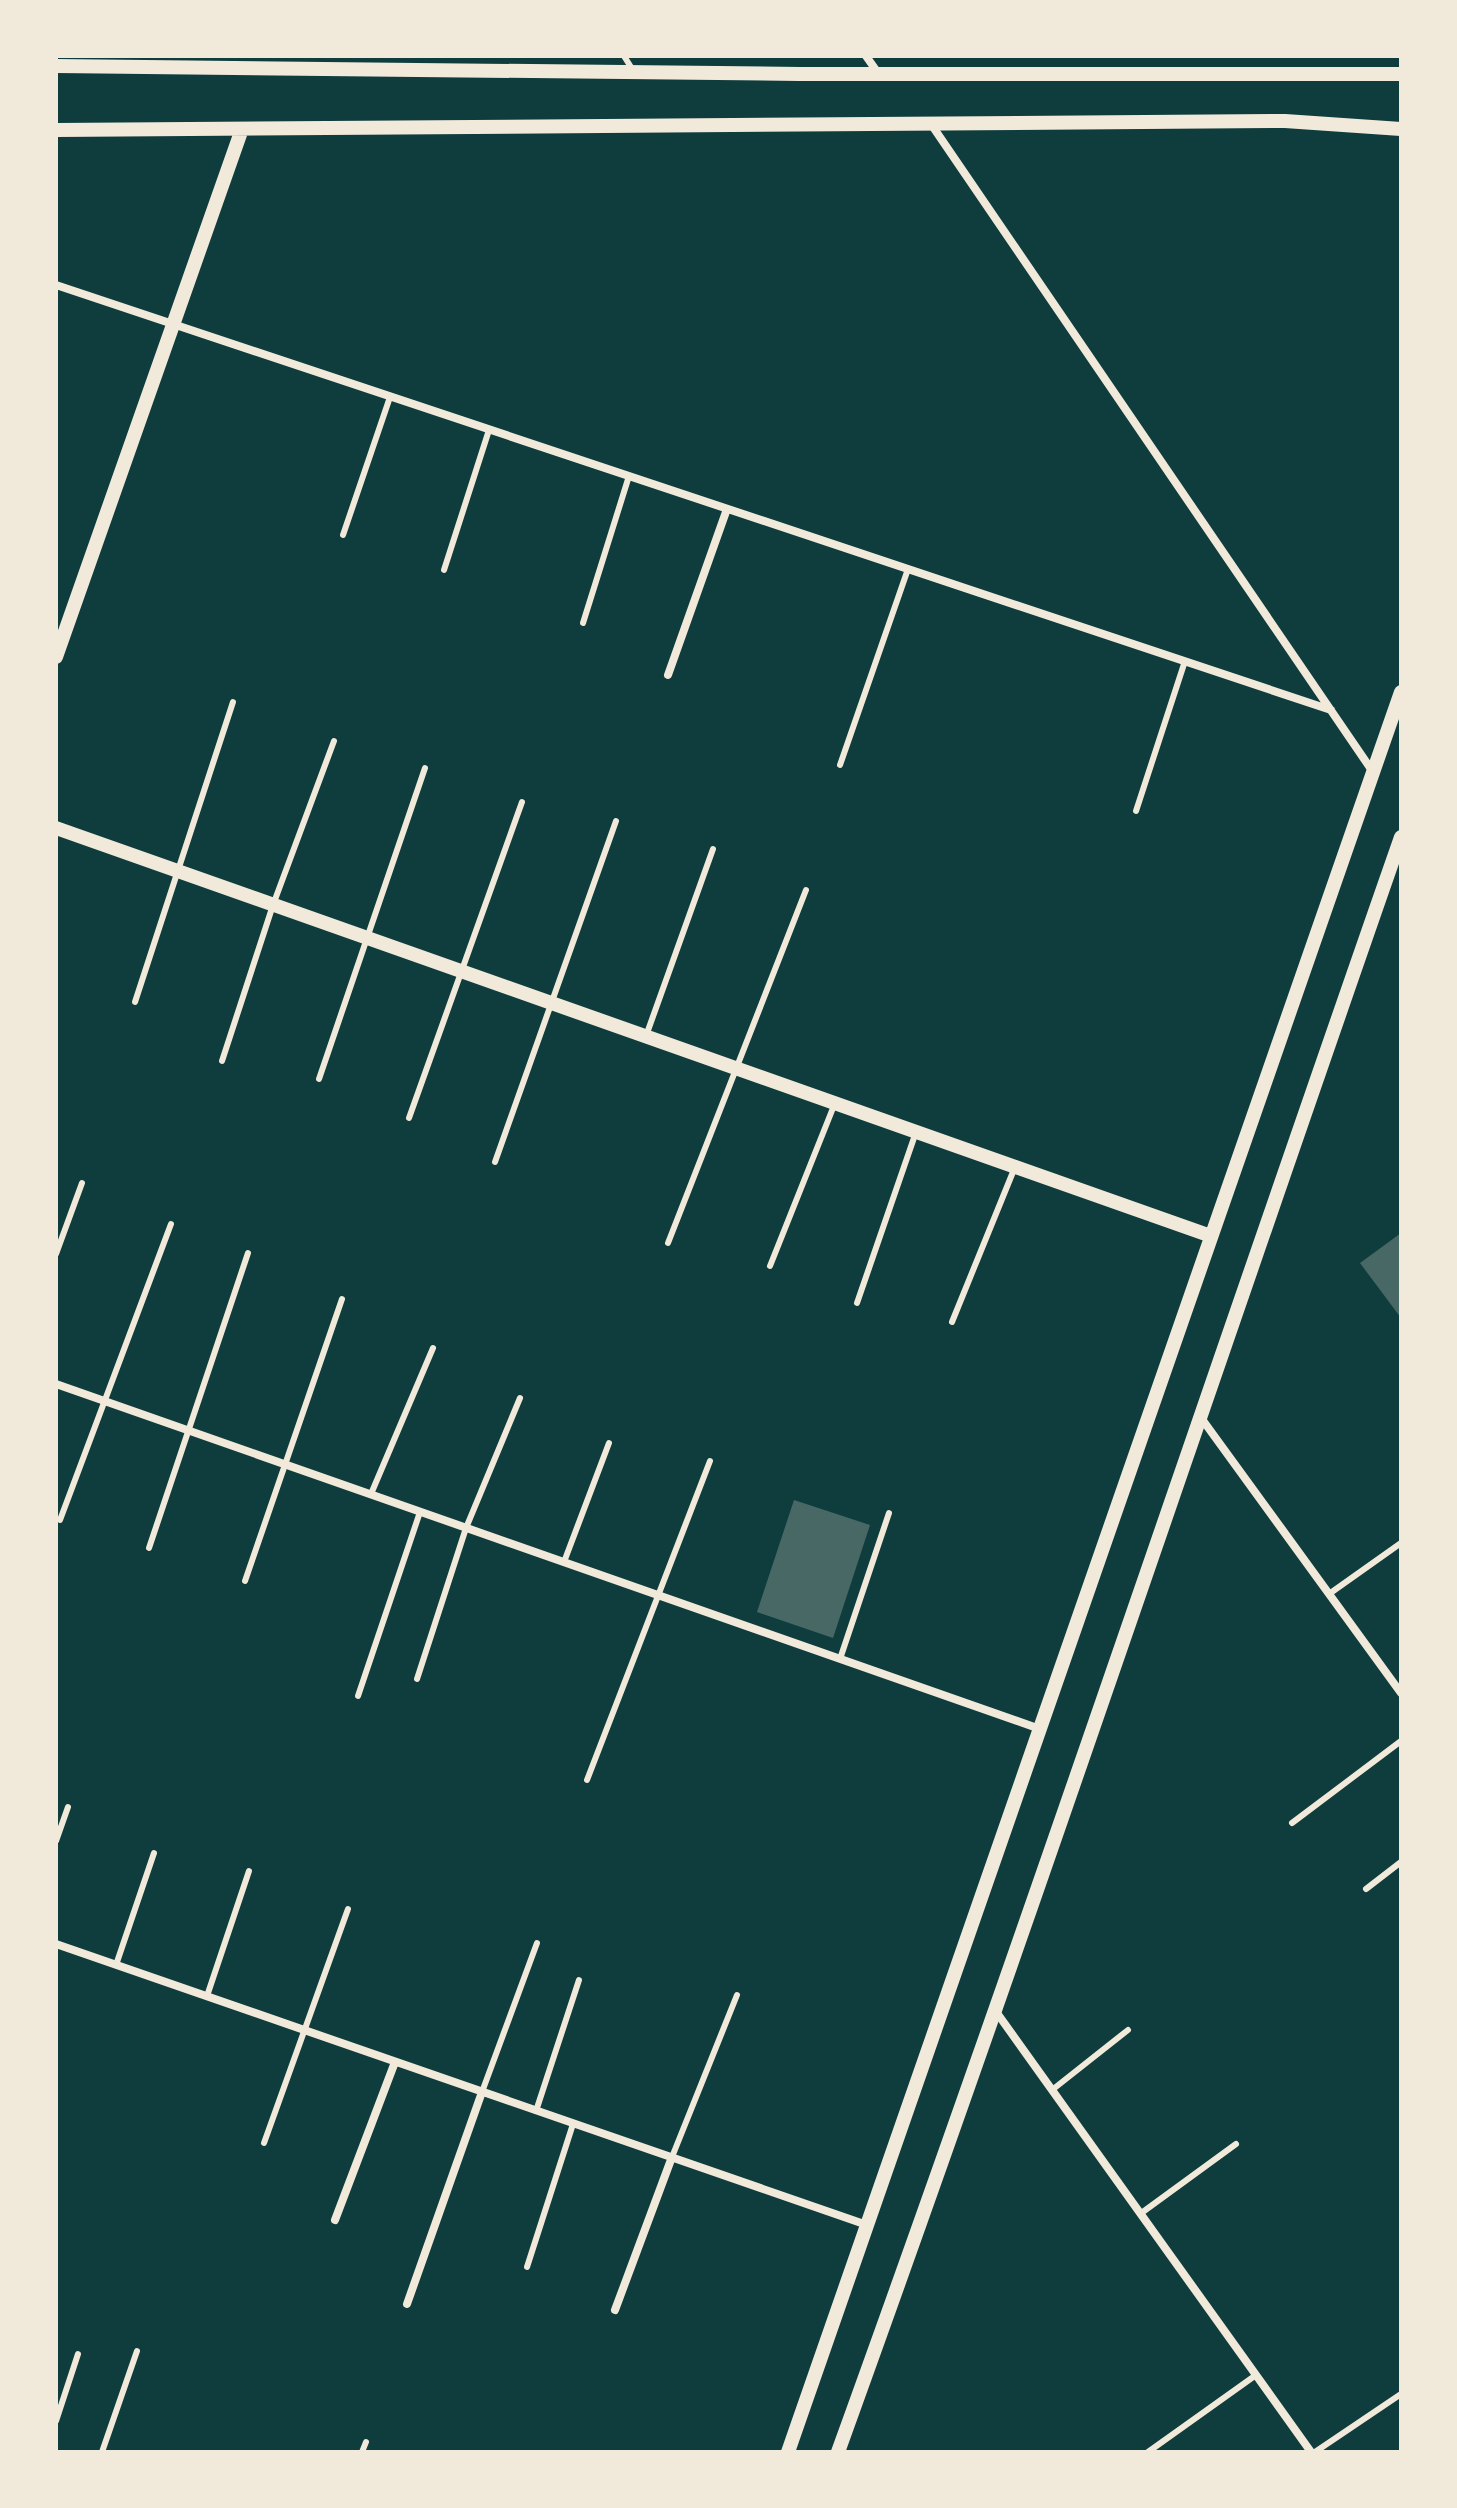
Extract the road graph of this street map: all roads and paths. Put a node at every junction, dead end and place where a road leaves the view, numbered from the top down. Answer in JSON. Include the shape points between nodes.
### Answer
{"nodes":[{"id":1,"x":624,"y":56,"type":"edge"},
{"id":2,"x":866,"y":56,"type":"edge"},
{"id":3,"x":208,"y":61,"type":"edge"},
{"id":4,"x":56,"y":66,"type":"edge"},
{"id":5,"x":634,"y":72,"type":"junction"},
{"id":6,"x":879,"y":74,"type":"junction"},
{"id":7,"x":1401,"y":74,"type":"edge"},
{"id":8,"x":931,"y":124,"type":"junction"},
{"id":9,"x":242,"y":129,"type":"junction"},
{"id":10,"x":1401,"y":129,"type":"edge"},
{"id":11,"x":56,"y":130,"type":"edge"},
{"id":12,"x":56,"y":285,"type":"edge"},
{"id":13,"x":174,"y":325,"type":"junction"},
{"id":14,"x":390,"y":397,"type":"junction"},
{"id":15,"x":489,"y":430,"type":"junction"},
{"id":16,"x":629,"y":476,"type":"junction"},
{"id":17,"x":727,"y":509,"type":"junction"},
{"id":18,"x":343,"y":535,"type":"dead end"},
{"id":19,"x":908,"y":569,"type":"junction"},
{"id":20,"x":444,"y":570,"type":"dead end"},
{"id":21,"x":583,"y":623,"type":"dead end"},
{"id":22,"x":56,"y":657,"type":"edge"},
{"id":23,"x":1185,"y":661,"type":"junction"},
{"id":24,"x":668,"y":675,"type":"dead end"},
{"id":25,"x":1401,"y":692,"type":"edge"},
{"id":26,"x":233,"y":702,"type":"dead end"},
{"id":27,"x":1331,"y":710,"type":"junction"},
{"id":28,"x":334,"y":741,"type":"dead end"},
{"id":29,"x":840,"y":765,"type":"dead end"},
{"id":30,"x":425,"y":768,"type":"dead end"},
{"id":31,"x":1373,"y":772,"type":"junction"},
{"id":32,"x":522,"y":802,"type":"dead end"},
{"id":33,"x":1136,"y":811,"type":"dead end"},
{"id":34,"x":616,"y":821,"type":"dead end"},
{"id":35,"x":56,"y":828,"type":"edge"},
{"id":36,"x":1401,"y":837,"type":"edge"},
{"id":37,"x":713,"y":849,"type":"dead end"},
{"id":38,"x":176,"y":870,"type":"junction"},
{"id":39,"x":806,"y":890,"type":"dead end"},
{"id":40,"x":273,"y":905,"type":"junction"},
{"id":41,"x":369,"y":938,"type":"junction"},
{"id":42,"x":460,"y":971,"type":"junction"},
{"id":43,"x":135,"y":1002,"type":"dead end"},
{"id":44,"x":551,"y":1002,"type":"junction"},
{"id":45,"x":646,"y":1036,"type":"junction"},
{"id":46,"x":222,"y":1061,"type":"dead end"},
{"id":47,"x":737,"y":1069,"type":"junction"},
{"id":48,"x":319,"y":1079,"type":"dead end"},
{"id":49,"x":835,"y":1103,"type":"junction"},
{"id":50,"x":409,"y":1118,"type":"dead end"},
{"id":51,"x":916,"y":1132,"type":"junction"},
{"id":52,"x":495,"y":1162,"type":"dead end"},
{"id":53,"x":1015,"y":1167,"type":"junction"},
{"id":54,"x":82,"y":1183,"type":"dead end"},
{"id":55,"x":171,"y":1224,"type":"dead end"},
{"id":56,"x":1211,"y":1236,"type":"junction"},
{"id":57,"x":668,"y":1243,"type":"dead end"},
{"id":58,"x":248,"y":1253,"type":"dead end"},
{"id":59,"x":56,"y":1254,"type":"edge"},
{"id":60,"x":770,"y":1266,"type":"dead end"},
{"id":61,"x":342,"y":1299,"type":"dead end"},
{"id":62,"x":857,"y":1303,"type":"dead end"},
{"id":63,"x":952,"y":1322,"type":"dead end"},
{"id":64,"x":433,"y":1348,"type":"dead end"},
{"id":65,"x":56,"y":1384,"type":"edge"},
{"id":66,"x":520,"y":1398,"type":"dead end"},
{"id":67,"x":102,"y":1400,"type":"junction"},
{"id":68,"x":1199,"y":1415,"type":"junction"},
{"id":69,"x":189,"y":1431,"type":"junction"},
{"id":70,"x":609,"y":1443,"type":"dead end"},
{"id":71,"x":710,"y":1461,"type":"dead end"},
{"id":72,"x":285,"y":1465,"type":"junction"},
{"id":73,"x":371,"y":1494,"type":"junction"},
{"id":74,"x":420,"y":1512,"type":"junction"},
{"id":75,"x":889,"y":1513,"type":"dead end"},
{"id":76,"x":60,"y":1520,"type":"dead end"},
{"id":77,"x":466,"y":1528,"type":"junction"},
{"id":78,"x":1401,"y":1543,"type":"edge"},
{"id":79,"x":149,"y":1548,"type":"dead end"},
{"id":80,"x":564,"y":1562,"type":"junction"},
{"id":81,"x":245,"y":1581,"type":"dead end"},
{"id":82,"x":656,"y":1594,"type":"junction"},
{"id":83,"x":1329,"y":1594,"type":"junction"},
{"id":84,"x":840,"y":1659,"type":"junction"},
{"id":85,"x":417,"y":1679,"type":"dead end"},
{"id":86,"x":1401,"y":1693,"type":"edge"},
{"id":87,"x":358,"y":1696,"type":"dead end"},
{"id":88,"x":1040,"y":1729,"type":"junction"},
{"id":89,"x":1401,"y":1741,"type":"edge"},
{"id":90,"x":587,"y":1780,"type":"dead end"},
{"id":91,"x":68,"y":1807,"type":"dead end"},
{"id":92,"x":1292,"y":1823,"type":"dead end"},
{"id":93,"x":56,"y":1841,"type":"edge"},
{"id":94,"x":154,"y":1853,"type":"dead end"},
{"id":95,"x":1401,"y":1862,"type":"edge"},
{"id":96,"x":249,"y":1871,"type":"dead end"},
{"id":97,"x":1366,"y":1889,"type":"dead end"},
{"id":98,"x":348,"y":1909,"type":"dead end"},
{"id":99,"x":537,"y":1943,"type":"dead end"},
{"id":100,"x":56,"y":1944,"type":"edge"},
{"id":101,"x":116,"y":1965,"type":"junction"},
{"id":102,"x":579,"y":1980,"type":"dead end"},
{"id":103,"x":737,"y":1995,"type":"dead end"},
{"id":104,"x":207,"y":1996,"type":"junction"},
{"id":105,"x":997,"y":2013,"type":"junction"},
{"id":106,"x":303,"y":2030,"type":"junction"},
{"id":107,"x":1128,"y":2030,"type":"dead end"},
{"id":108,"x":395,"y":2062,"type":"junction"},
{"id":109,"x":1052,"y":2090,"type":"junction"},
{"id":110,"x":482,"y":2092,"type":"junction"},
{"id":111,"x":536,"y":2111,"type":"junction"},
{"id":112,"x":573,"y":2124,"type":"junction"},
{"id":113,"x":264,"y":2143,"type":"dead end"},
{"id":114,"x":1236,"y":2144,"type":"dead end"},
{"id":115,"x":672,"y":2157,"type":"junction"},
{"id":116,"x":1140,"y":2214,"type":"junction"},
{"id":117,"x":335,"y":2220,"type":"dead end"},
{"id":118,"x":867,"y":2225,"type":"junction"},
{"id":119,"x":527,"y":2267,"type":"dead end"},
{"id":120,"x":407,"y":2304,"type":"dead end"},
{"id":121,"x":615,"y":2310,"type":"dead end"},
{"id":122,"x":137,"y":2351,"type":"dead end"},
{"id":123,"x":78,"y":2354,"type":"dead end"},
{"id":124,"x":1256,"y":2375,"type":"junction"},
{"id":125,"x":1401,"y":2394,"type":"edge"},
{"id":126,"x":56,"y":2421,"type":"edge"},
{"id":127,"x":366,"y":2442,"type":"dead end"},
{"id":128,"x":102,"y":2452,"type":"edge"},
{"id":129,"x":362,"y":2452,"type":"edge"},
{"id":130,"x":788,"y":2452,"type":"edge"},
{"id":131,"x":838,"y":2452,"type":"edge"},
{"id":132,"x":1148,"y":2452,"type":"edge"},
{"id":133,"x":1313,"y":2452,"type":"edge"}],
"edges":[{"from":1,"to":5,"type":"lane"},
{"from":2,"to":6,"type":"street"},
{"from":3,"to":4,"type":"street"},
{"from":3,"to":5,"type":"street"},
{"from":5,"to":6,"type":"street"},
{"from":6,"to":7,"type":"street"},
{"from":8,"to":9,"type":"street"},
{"from":8,"to":10,"type":"street","via":[[1285,121]]},
{"from":8,"to":27,"type":"street"},
{"from":9,"to":11,"type":"street"},
{"from":9,"to":13,"type":"street"},
{"from":12,"to":13,"type":"street"},
{"from":13,"to":14,"type":"street"},
{"from":13,"to":22,"type":"street"},
{"from":14,"to":15,"type":"street"},
{"from":14,"to":18,"type":"lane"},
{"from":15,"to":16,"type":"street"},
{"from":15,"to":20,"type":"lane"},
{"from":16,"to":17,"type":"street"},
{"from":16,"to":21,"type":"lane"},
{"from":17,"to":19,"type":"street"},
{"from":17,"to":24,"type":"street"},
{"from":19,"to":23,"type":"street"},
{"from":19,"to":29,"type":"lane"},
{"from":23,"to":27,"type":"street"},
{"from":23,"to":33,"type":"lane"},
{"from":25,"to":31,"type":"street"},
{"from":26,"to":38,"type":"lane"},
{"from":27,"to":31,"type":"street"},
{"from":28,"to":40,"type":"lane"},
{"from":30,"to":41,"type":"lane"},
{"from":31,"to":56,"type":"street"},
{"from":32,"to":42,"type":"lane"},
{"from":34,"to":44,"type":"lane"},
{"from":35,"to":38,"type":"street"},
{"from":36,"to":68,"type":"street"},
{"from":37,"to":45,"type":"lane"},
{"from":38,"to":40,"type":"street"},
{"from":38,"to":43,"type":"lane"},
{"from":39,"to":47,"type":"lane"},
{"from":40,"to":41,"type":"street"},
{"from":40,"to":46,"type":"lane"},
{"from":41,"to":42,"type":"street"},
{"from":41,"to":48,"type":"lane"},
{"from":42,"to":44,"type":"street"},
{"from":42,"to":50,"type":"lane"},
{"from":44,"to":45,"type":"street"},
{"from":44,"to":52,"type":"lane"},
{"from":45,"to":47,"type":"street"},
{"from":47,"to":49,"type":"street"},
{"from":47,"to":57,"type":"lane"},
{"from":49,"to":51,"type":"street"},
{"from":49,"to":60,"type":"lane"},
{"from":51,"to":53,"type":"street"},
{"from":51,"to":62,"type":"lane"},
{"from":53,"to":56,"type":"street"},
{"from":53,"to":63,"type":"lane"},
{"from":54,"to":59,"type":"lane"},
{"from":55,"to":67,"type":"lane"},
{"from":56,"to":88,"type":"street"},
{"from":58,"to":69,"type":"lane"},
{"from":61,"to":72,"type":"lane"},
{"from":64,"to":73,"type":"lane"},
{"from":65,"to":67,"type":"street"},
{"from":66,"to":77,"type":"lane"},
{"from":67,"to":69,"type":"street"},
{"from":67,"to":76,"type":"lane"},
{"from":68,"to":83,"type":"street"},
{"from":68,"to":105,"type":"street"},
{"from":69,"to":72,"type":"street"},
{"from":69,"to":79,"type":"lane"},
{"from":70,"to":80,"type":"lane"},
{"from":71,"to":82,"type":"lane"},
{"from":72,"to":73,"type":"street"},
{"from":72,"to":81,"type":"lane"},
{"from":73,"to":74,"type":"street"},
{"from":74,"to":77,"type":"street"},
{"from":74,"to":87,"type":"lane"},
{"from":75,"to":84,"type":"lane"},
{"from":77,"to":80,"type":"street"},
{"from":77,"to":85,"type":"lane"},
{"from":78,"to":83,"type":"lane"},
{"from":80,"to":82,"type":"street"},
{"from":82,"to":84,"type":"street"},
{"from":82,"to":90,"type":"lane"},
{"from":83,"to":86,"type":"street"},
{"from":84,"to":88,"type":"street"},
{"from":88,"to":118,"type":"street"},
{"from":89,"to":92,"type":"lane"},
{"from":91,"to":93,"type":"lane"},
{"from":94,"to":101,"type":"lane"},
{"from":95,"to":97,"type":"lane"},
{"from":96,"to":104,"type":"lane"},
{"from":98,"to":106,"type":"lane"},
{"from":99,"to":110,"type":"lane"},
{"from":100,"to":101,"type":"street"},
{"from":101,"to":104,"type":"street"},
{"from":102,"to":111,"type":"lane"},
{"from":103,"to":115,"type":"lane"},
{"from":104,"to":106,"type":"street"},
{"from":105,"to":109,"type":"street"},
{"from":105,"to":131,"type":"street"},
{"from":106,"to":108,"type":"street"},
{"from":106,"to":113,"type":"lane"},
{"from":107,"to":109,"type":"lane"},
{"from":108,"to":110,"type":"street"},
{"from":108,"to":117,"type":"street"},
{"from":109,"to":116,"type":"street"},
{"from":110,"to":111,"type":"street"},
{"from":110,"to":120,"type":"street"},
{"from":111,"to":112,"type":"street"},
{"from":112,"to":115,"type":"street"},
{"from":112,"to":119,"type":"lane"},
{"from":114,"to":116,"type":"lane"},
{"from":115,"to":118,"type":"street"},
{"from":115,"to":121,"type":"street"},
{"from":116,"to":124,"type":"street"},
{"from":118,"to":130,"type":"street"},
{"from":122,"to":128,"type":"lane"},
{"from":123,"to":126,"type":"lane"},
{"from":124,"to":132,"type":"lane"},
{"from":124,"to":133,"type":"street"},
{"from":125,"to":133,"type":"lane"},
{"from":127,"to":129,"type":"lane"}]}
